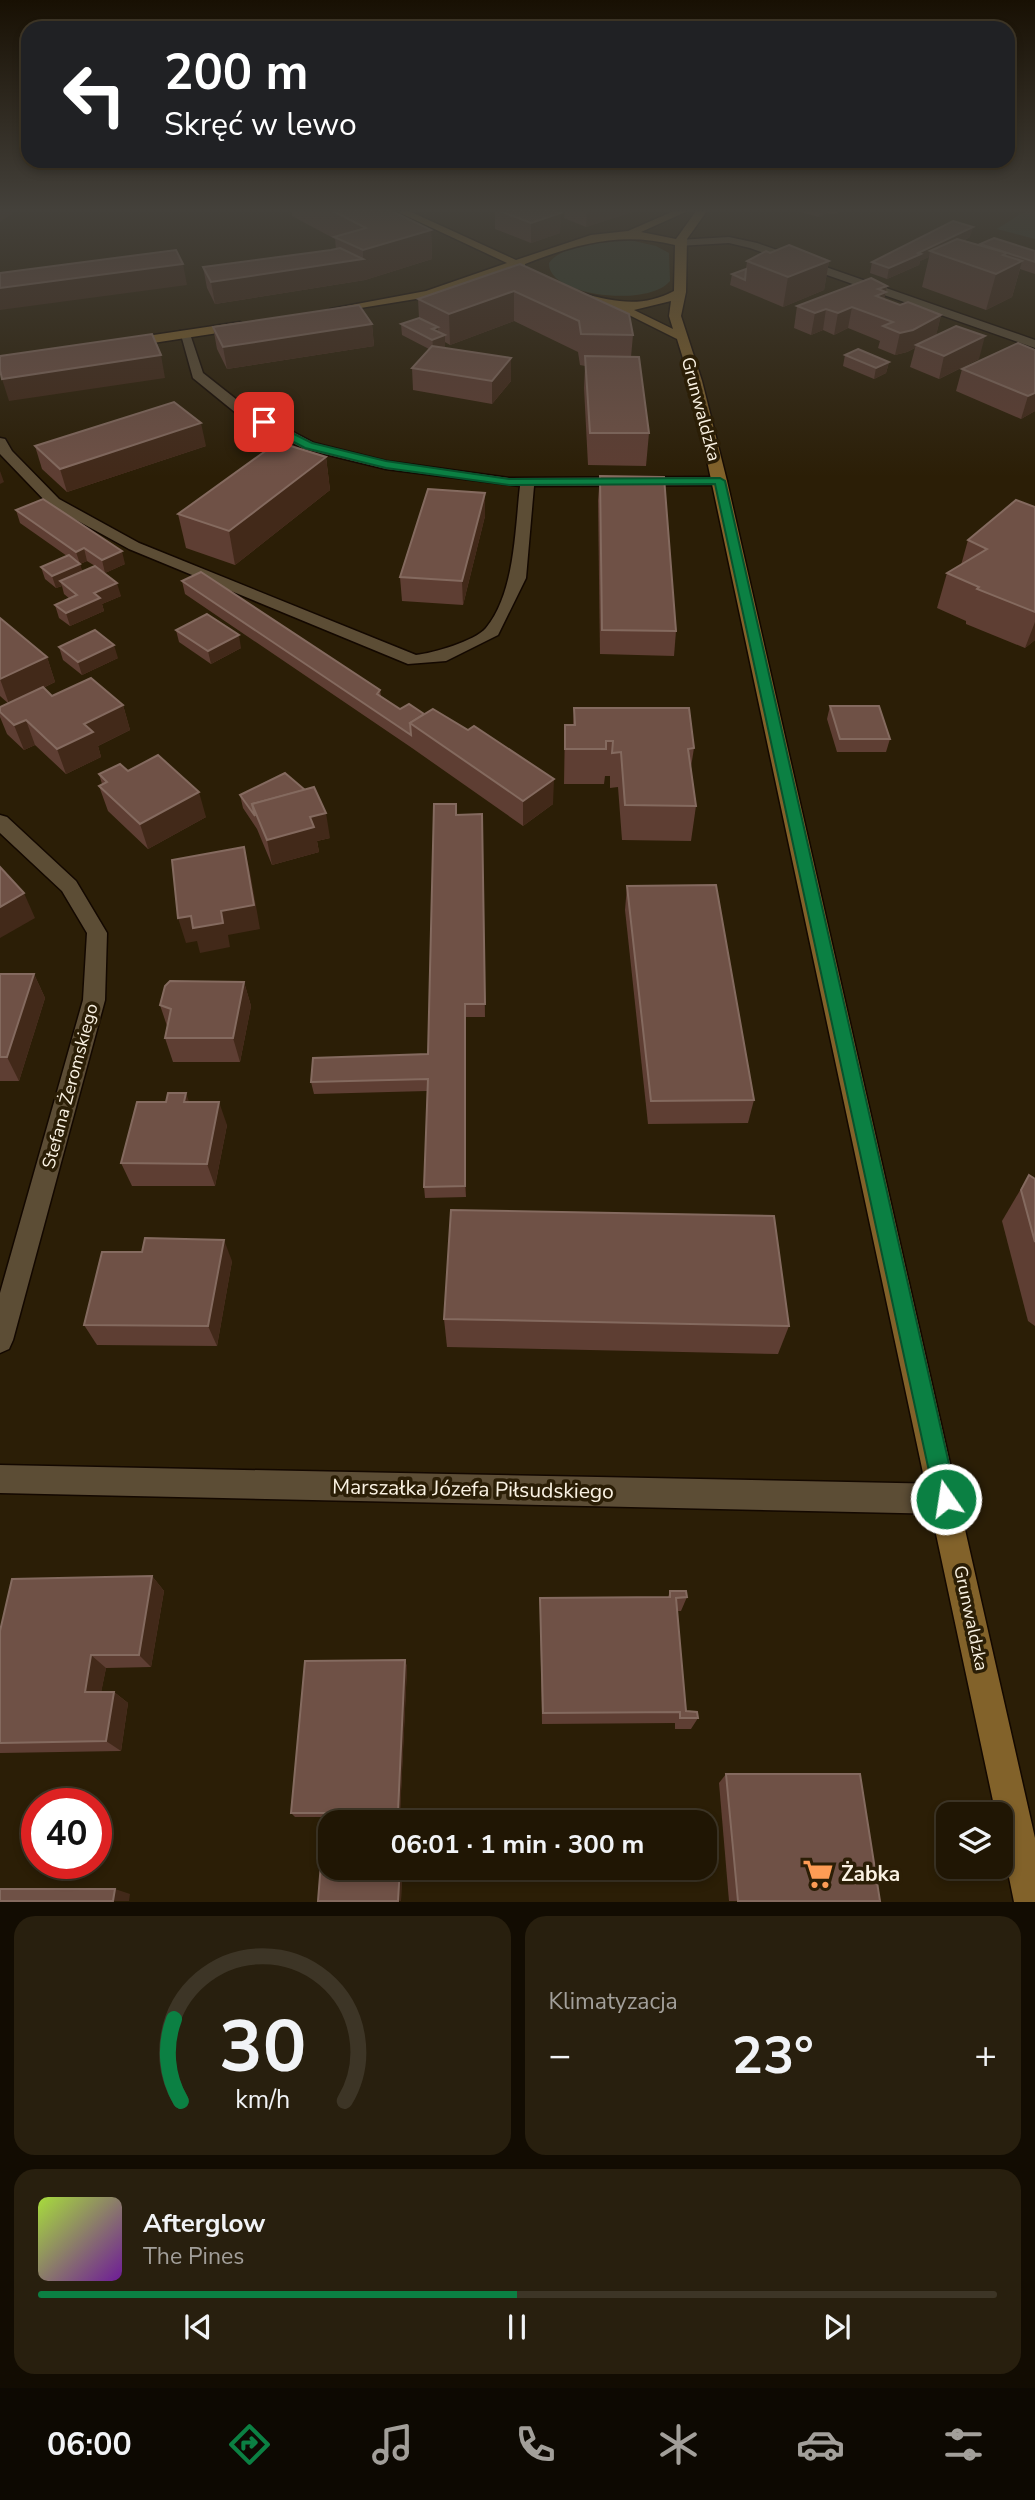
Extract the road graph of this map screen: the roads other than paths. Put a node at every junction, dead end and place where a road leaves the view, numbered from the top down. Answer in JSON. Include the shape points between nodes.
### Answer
{"nodes":[{"id":1,"x":405,"y":300,"type":"edge"},
{"id":2,"x":597,"y":300,"type":"edge"},
{"id":3,"x":662,"y":300,"type":"edge"},
{"id":4,"x":677,"y":300,"type":"edge"},
{"id":5,"x":911,"y":300,"type":"edge"},
{"id":6,"x":619,"y":307,"type":"junction"},
{"id":7,"x":319,"y":314,"type":"edge"},
{"id":8,"x":253,"y":324,"type":"edge"},
{"id":9,"x":184,"y":334,"type":"junction"},
{"id":10,"x":681,"y":337,"type":"junction"},
{"id":11,"x":118,"y":344,"type":"edge"},
{"id":12,"x":1035,"y":344,"type":"edge"},
{"id":13,"x":0,"y":442,"type":"edge"},
{"id":14,"x":720,"y":481,"type":"junction"},
{"id":15,"x":527,"y":482,"type":"junction"},
{"id":16,"x":0,"y":822,"type":"edge"},
{"id":17,"x":0,"y":1340,"type":"edge"},
{"id":18,"x":0,"y":1479,"type":"edge"},
{"id":19,"x":946,"y":1499,"type":"junction"},
{"id":20,"x":1032,"y":1902,"type":"edge"}],
"edges":[{"from":1,"to":7,"type":"street"},
{"from":2,"to":6,"type":"street","name":"Grunwaldzka"},
{"from":3,"to":6,"type":"street"},
{"from":4,"to":10,"type":"street"},
{"from":5,"to":12,"type":"street"},
{"from":6,"to":10,"type":"street","name":"Grunwaldzka"},
{"from":8,"to":9,"type":"street"},
{"from":9,"to":11,"type":"street"},
{"from":9,"to":15,"type":"street","via":[[197,375],[242,410],[309,446],[386,465]]},
{"from":10,"to":14,"type":"street","name":"Grunwaldzka"},
{"from":13,"to":15,"type":"street","via":[[54,502],[134,546],[414,660],[440,657],[492,632],[518,578]]},
{"from":14,"to":15,"type":"street"},
{"from":14,"to":19,"type":"street","name":"Grunwaldzka"},
{"from":16,"to":17,"type":"street","name":"Stefana Żeromskiego","via":[[69,886],[97,933],[94,999]]},
{"from":18,"to":19,"type":"street","name":"Marszałka Józefa Piłsudskiego"},
{"from":19,"to":20,"type":"street","name":"Grunwaldzka"}]}
